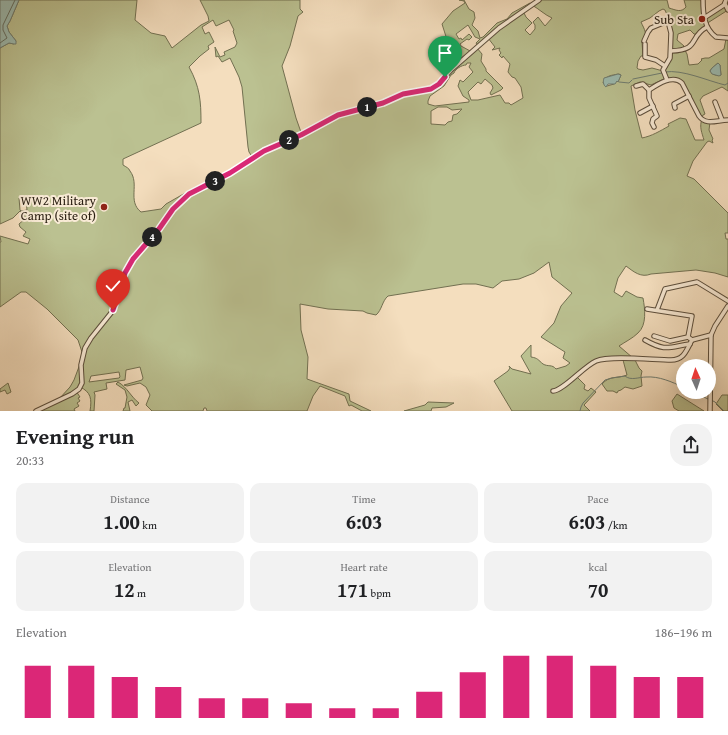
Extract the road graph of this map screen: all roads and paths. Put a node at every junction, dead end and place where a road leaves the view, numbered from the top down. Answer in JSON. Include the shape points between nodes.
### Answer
{"nodes":[{"id":1,"x":539,"y":0,"type":"edge"},
{"id":2,"x":703,"y":0,"type":"edge"},
{"id":3,"x":725,"y":2,"type":"edge"},
{"id":4,"x":728,"y":10,"type":"edge"},
{"id":5,"x":704,"y":17,"type":"junction"},
{"id":6,"x":707,"y":27,"type":"junction"},
{"id":7,"x":728,"y":38,"type":"edge"},
{"id":8,"x":670,"y":51,"type":"junction"},
{"id":9,"x":665,"y":66,"type":"junction"},
{"id":10,"x":667,"y":80,"type":"junction"},
{"id":11,"x":636,"y":86,"type":"dead end"},
{"id":12,"x":649,"y":90,"type":"junction"},
{"id":13,"x":689,"y":96,"type":"junction"},
{"id":14,"x":715,"y":102,"type":"dead end"},
{"id":15,"x":653,"y":106,"type":"junction"},
{"id":16,"x":676,"y":108,"type":"dead end"},
{"id":17,"x":640,"y":112,"type":"dead end"},
{"id":18,"x":722,"y":120,"type":"junction"},
{"id":19,"x":728,"y":120,"type":"edge"},
{"id":20,"x":654,"y":127,"type":"dead end"},
{"id":21,"x":728,"y":301,"type":"edge"},
{"id":22,"x":728,"y":306,"type":"edge"},
{"id":23,"x":647,"y":309,"type":"dead end"},
{"id":24,"x":657,"y":310,"type":"junction"},
{"id":25,"x":711,"y":335,"type":"junction"},
{"id":26,"x":655,"y":337,"type":"dead end"},
{"id":27,"x":688,"y":337,"type":"junction"},
{"id":28,"x":645,"y":340,"type":"dead end"},
{"id":29,"x":691,"y":342,"type":"junction"},
{"id":30,"x":552,"y":391,"type":"dead end"},
{"id":31,"x":710,"y":409,"type":"edge"},
{"id":32,"x":36,"y":411,"type":"edge"}],
"edges":[{"from":1,"to":32,"type":"street","via":[[499,28],[434,87],[338,115],[261,153],[230,173],[187,195],[136,254],[128,267],[111,313],[84,351],[81,365],[82,384],[79,389]]},
{"from":2,"to":5,"type":"street"},
{"from":3,"to":4,"type":"street"},
{"from":3,"to":5,"type":"street"},
{"from":5,"to":6,"type":"street"},
{"from":6,"to":7,"type":"street","via":[[716,37]]},
{"from":6,"to":8,"type":"street","via":[[700,31],[694,43],[688,48]]},
{"from":8,"to":9,"type":"street","via":[[670,59]]},
{"from":8,"to":9,"type":"street","via":[[671,31],[668,19],[648,30],[645,42],[645,58],[656,60]]},
{"from":9,"to":10,"type":"street"},
{"from":10,"to":12,"type":"street"},
{"from":10,"to":13,"type":"street","via":[[678,80],[684,85]]},
{"from":11,"to":12,"type":"street","via":[[643,84]]},
{"from":12,"to":15,"type":"street"},
{"from":13,"to":16,"type":"street","via":[[674,104]]},
{"from":13,"to":18,"type":"street","via":[[702,120]]},
{"from":14,"to":18,"type":"street"},
{"from":15,"to":17,"type":"street"},
{"from":15,"to":20,"type":"street","via":[[657,116],[653,119]]},
{"from":18,"to":19,"type":"street"},
{"from":21,"to":24,"type":"street","via":[[697,282],[665,289]]},
{"from":22,"to":25,"type":"street"},
{"from":23,"to":24,"type":"street"},
{"from":24,"to":27,"type":"street","via":[[692,316]]},
{"from":25,"to":29,"type":"street"},
{"from":25,"to":31,"type":"street"},
{"from":26,"to":27,"type":"street","via":[[671,342]]},
{"from":27,"to":29,"type":"street"},
{"from":28,"to":29,"type":"street","via":[[668,348]]},
{"from":29,"to":30,"type":"street","via":[[683,356],[675,360],[597,360],[560,389]]}]}
